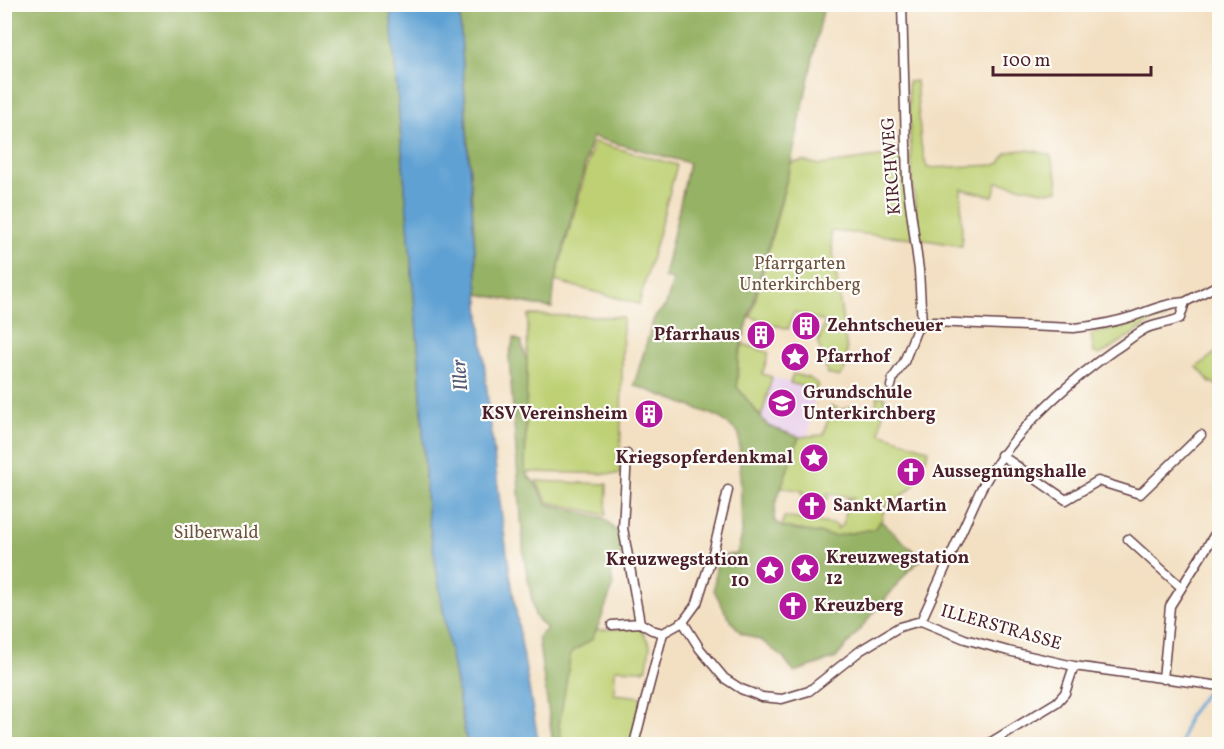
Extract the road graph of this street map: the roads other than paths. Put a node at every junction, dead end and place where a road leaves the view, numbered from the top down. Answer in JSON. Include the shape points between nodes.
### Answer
{"nodes":[{"id":1,"x":902,"y":4,"type":"edge"},
{"id":2,"x":1220,"y":284,"type":"edge"},
{"id":3,"x":1185,"y":302,"type":"junction"},
{"id":4,"x":922,"y":324,"type":"junction"},
{"id":5,"x":891,"y":386,"type":"dead end"},
{"id":6,"x":1201,"y":435,"type":"dead end"},
{"id":7,"x":627,"y":454,"type":"dead end"},
{"id":8,"x":1003,"y":457,"type":"junction"},
{"id":9,"x":728,"y":490,"type":"dead end"},
{"id":10,"x":1220,"y":526,"type":"edge"},
{"id":11,"x":1128,"y":539,"type":"dead end"},
{"id":12,"x":1181,"y":587,"type":"junction"},
{"id":13,"x":921,"y":621,"type":"junction"},
{"id":14,"x":683,"y":622,"type":"junction"},
{"id":15,"x":640,"y":623,"type":"junction"},
{"id":16,"x":612,"y":625,"type":"dead end"},
{"id":17,"x":663,"y":633,"type":"junction"},
{"id":18,"x":1074,"y":666,"type":"junction"},
{"id":19,"x":1162,"y":679,"type":"junction"},
{"id":20,"x":1220,"y":687,"type":"edge"},
{"id":21,"x":634,"y":744,"type":"edge"},
{"id":22,"x":988,"y":744,"type":"edge"}],
"edges":[{"from":1,"to":4,"type":"street","name":"KIRCHWEG","via":[[907,182]]},
{"from":2,"to":3,"type":"street"},
{"from":3,"to":4,"type":"street","via":[[1095,326]]},
{"from":3,"to":8,"type":"street","via":[[1180,318],[1145,329],[1094,364],[1038,413]]},
{"from":4,"to":5,"type":"street"},
{"from":6,"to":8,"type":"street","via":[[1140,494],[1098,481],[1066,500]]},
{"from":7,"to":15,"type":"street","via":[[623,528]]},
{"from":8,"to":13,"type":"street","via":[[977,497]]},
{"from":9,"to":14,"type":"street","via":[[697,603]]},
{"from":10,"to":12,"type":"street"},
{"from":11,"to":12,"type":"street"},
{"from":12,"to":19,"type":"street","via":[[1170,606]]},
{"from":13,"to":14,"type":"street","name":"ILLERSTRASSE","via":[[898,627],[861,650],[809,691],[782,699],[762,697],[724,678]]},
{"from":13,"to":18,"type":"street","name":"ILLERSTRASSE","via":[[965,639]]},
{"from":14,"to":17,"type":"street"},
{"from":15,"to":16,"type":"street"},
{"from":15,"to":17,"type":"street"},
{"from":17,"to":21,"type":"street"},
{"from":18,"to":19,"type":"street","name":"ILLERSTRASSE"},
{"from":18,"to":22,"type":"street","via":[[1058,702]]},
{"from":19,"to":20,"type":"street","name":"ILLERSTRASSE"}]}
